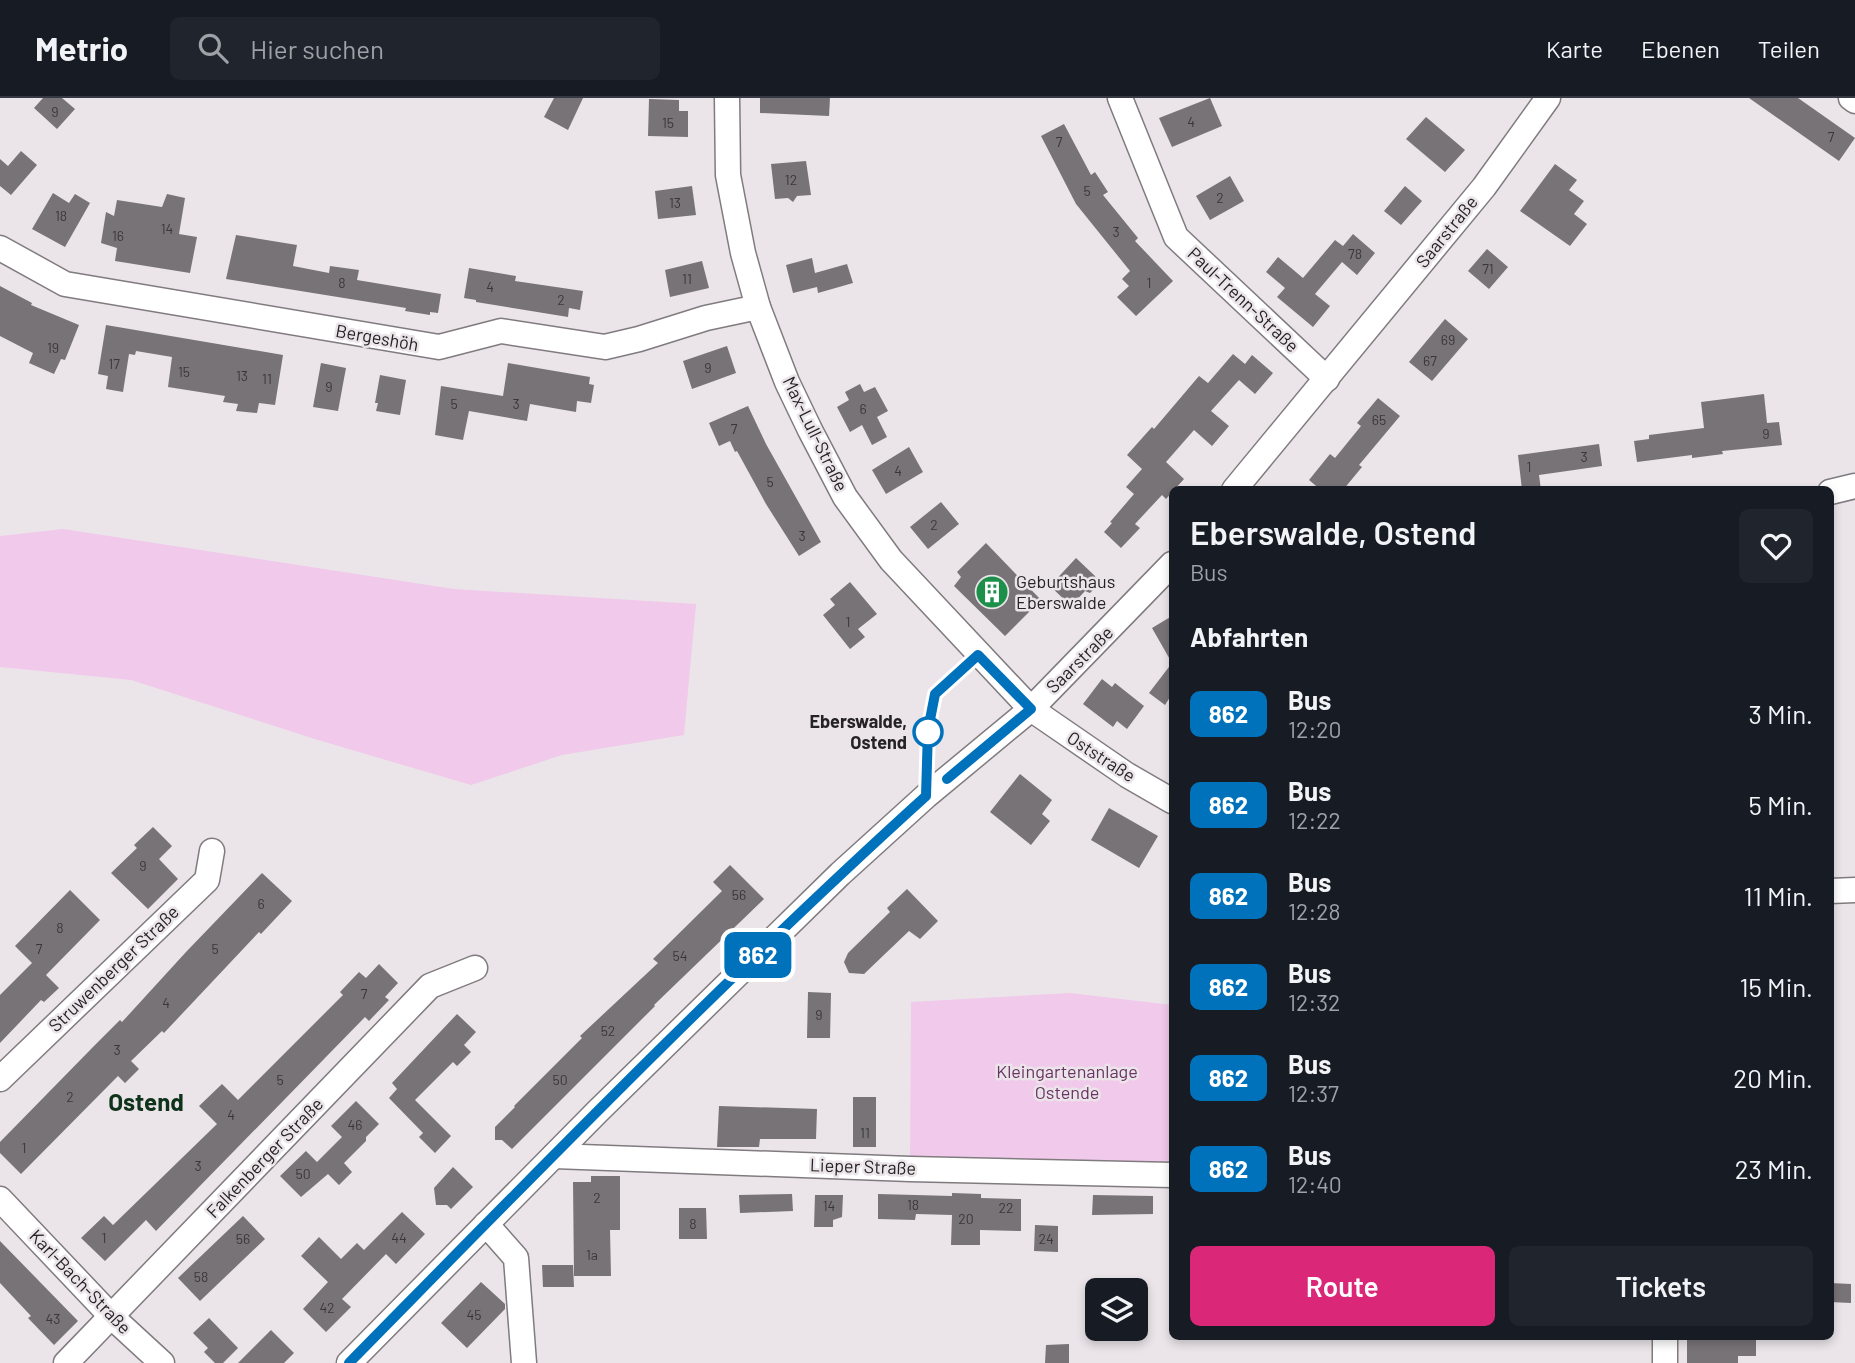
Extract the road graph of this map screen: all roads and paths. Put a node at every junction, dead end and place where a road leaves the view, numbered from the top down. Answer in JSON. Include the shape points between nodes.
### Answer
{"nodes":[{"id":1,"x":727,"y":98,"type":"edge"},
{"id":2,"x":1120,"y":98,"type":"edge"},
{"id":3,"x":1548,"y":98,"type":"edge"},
{"id":4,"x":1850,"y":98,"type":"edge"},
{"id":5,"x":1855,"y":101,"type":"edge"},
{"id":6,"x":0,"y":248,"type":"edge"},
{"id":7,"x":758,"y":307,"type":"junction"},
{"id":8,"x":1326,"y":379,"type":"junction"},
{"id":9,"x":1855,"y":485,"type":"edge"},
{"id":10,"x":1237,"y":486,"type":"edge"},
{"id":11,"x":1834,"y":491,"type":"edge"},
{"id":12,"x":1169,"y":573,"type":"edge"},
{"id":13,"x":1031,"y":709,"type":"junction"},
{"id":14,"x":1169,"y":799,"type":"edge"},
{"id":15,"x":212,"y":851,"type":"dead end"},
{"id":16,"x":1855,"y":890,"type":"edge"},
{"id":17,"x":1834,"y":891,"type":"edge"},
{"id":18,"x":475,"y":968,"type":"dead end"},
{"id":19,"x":0,"y":1079,"type":"edge"},
{"id":20,"x":554,"y":1156,"type":"junction"},
{"id":21,"x":1169,"y":1175,"type":"edge"},
{"id":22,"x":0,"y":1199,"type":"edge"},
{"id":23,"x":486,"y":1224,"type":"junction"},
{"id":24,"x":113,"y":1317,"type":"junction"},
{"id":25,"x":1665,"y":1340,"type":"edge"},
{"id":26,"x":66,"y":1363,"type":"edge"},
{"id":27,"x":162,"y":1363,"type":"edge"},
{"id":28,"x":349,"y":1363,"type":"edge"},
{"id":29,"x":524,"y":1363,"type":"edge"},
{"id":30,"x":1665,"y":1363,"type":"edge"}],
"edges":[{"from":1,"to":7,"type":"street","name":"Max-Lull-Straße","via":[[728,175]]},
{"from":2,"to":8,"type":"street","name":"Paul-Trenn-Straße","via":[[1177,237]]},
{"from":3,"to":8,"type":"street","name":"Saarstraße","via":[[1484,187]]},
{"from":4,"to":5,"type":"street"},
{"from":6,"to":7,"type":"street","name":"Bergeshöh","via":[[65,284],[439,347],[502,331],[605,347]]},
{"from":7,"to":13,"type":"street","name":"Max-Lull-Straße","via":[[788,382],[845,497],[891,560]]},
{"from":8,"to":10,"type":"street","name":"Saarstraße"},
{"from":9,"to":11,"type":"street"},
{"from":12,"to":13,"type":"street","name":"Saarstraße"},
{"from":13,"to":14,"type":"street","name":"Oststraße"},
{"from":13,"to":20,"type":"street","name":"Saarstraße","via":[[841,874]]},
{"from":15,"to":19,"type":"street","name":"Struwenberger Straße","via":[[207,880]]},
{"from":16,"to":17,"type":"street"},
{"from":18,"to":24,"type":"street","name":"Falkenberger Straße","via":[[430,986]]},
{"from":20,"to":21,"type":"street","name":"Lieper Straße"},
{"from":20,"to":23,"type":"street","name":"Saarstraße"},
{"from":22,"to":24,"type":"street","name":"Karl-Bach-Straße"},
{"from":23,"to":28,"type":"street","name":"Saarstraße"},
{"from":23,"to":29,"type":"street","via":[[516,1258]]},
{"from":24,"to":26,"type":"street","name":"Falkenberger Straße"},
{"from":24,"to":27,"type":"street","name":"Karl-Bach-Straße"},
{"from":25,"to":30,"type":"street"}]}
